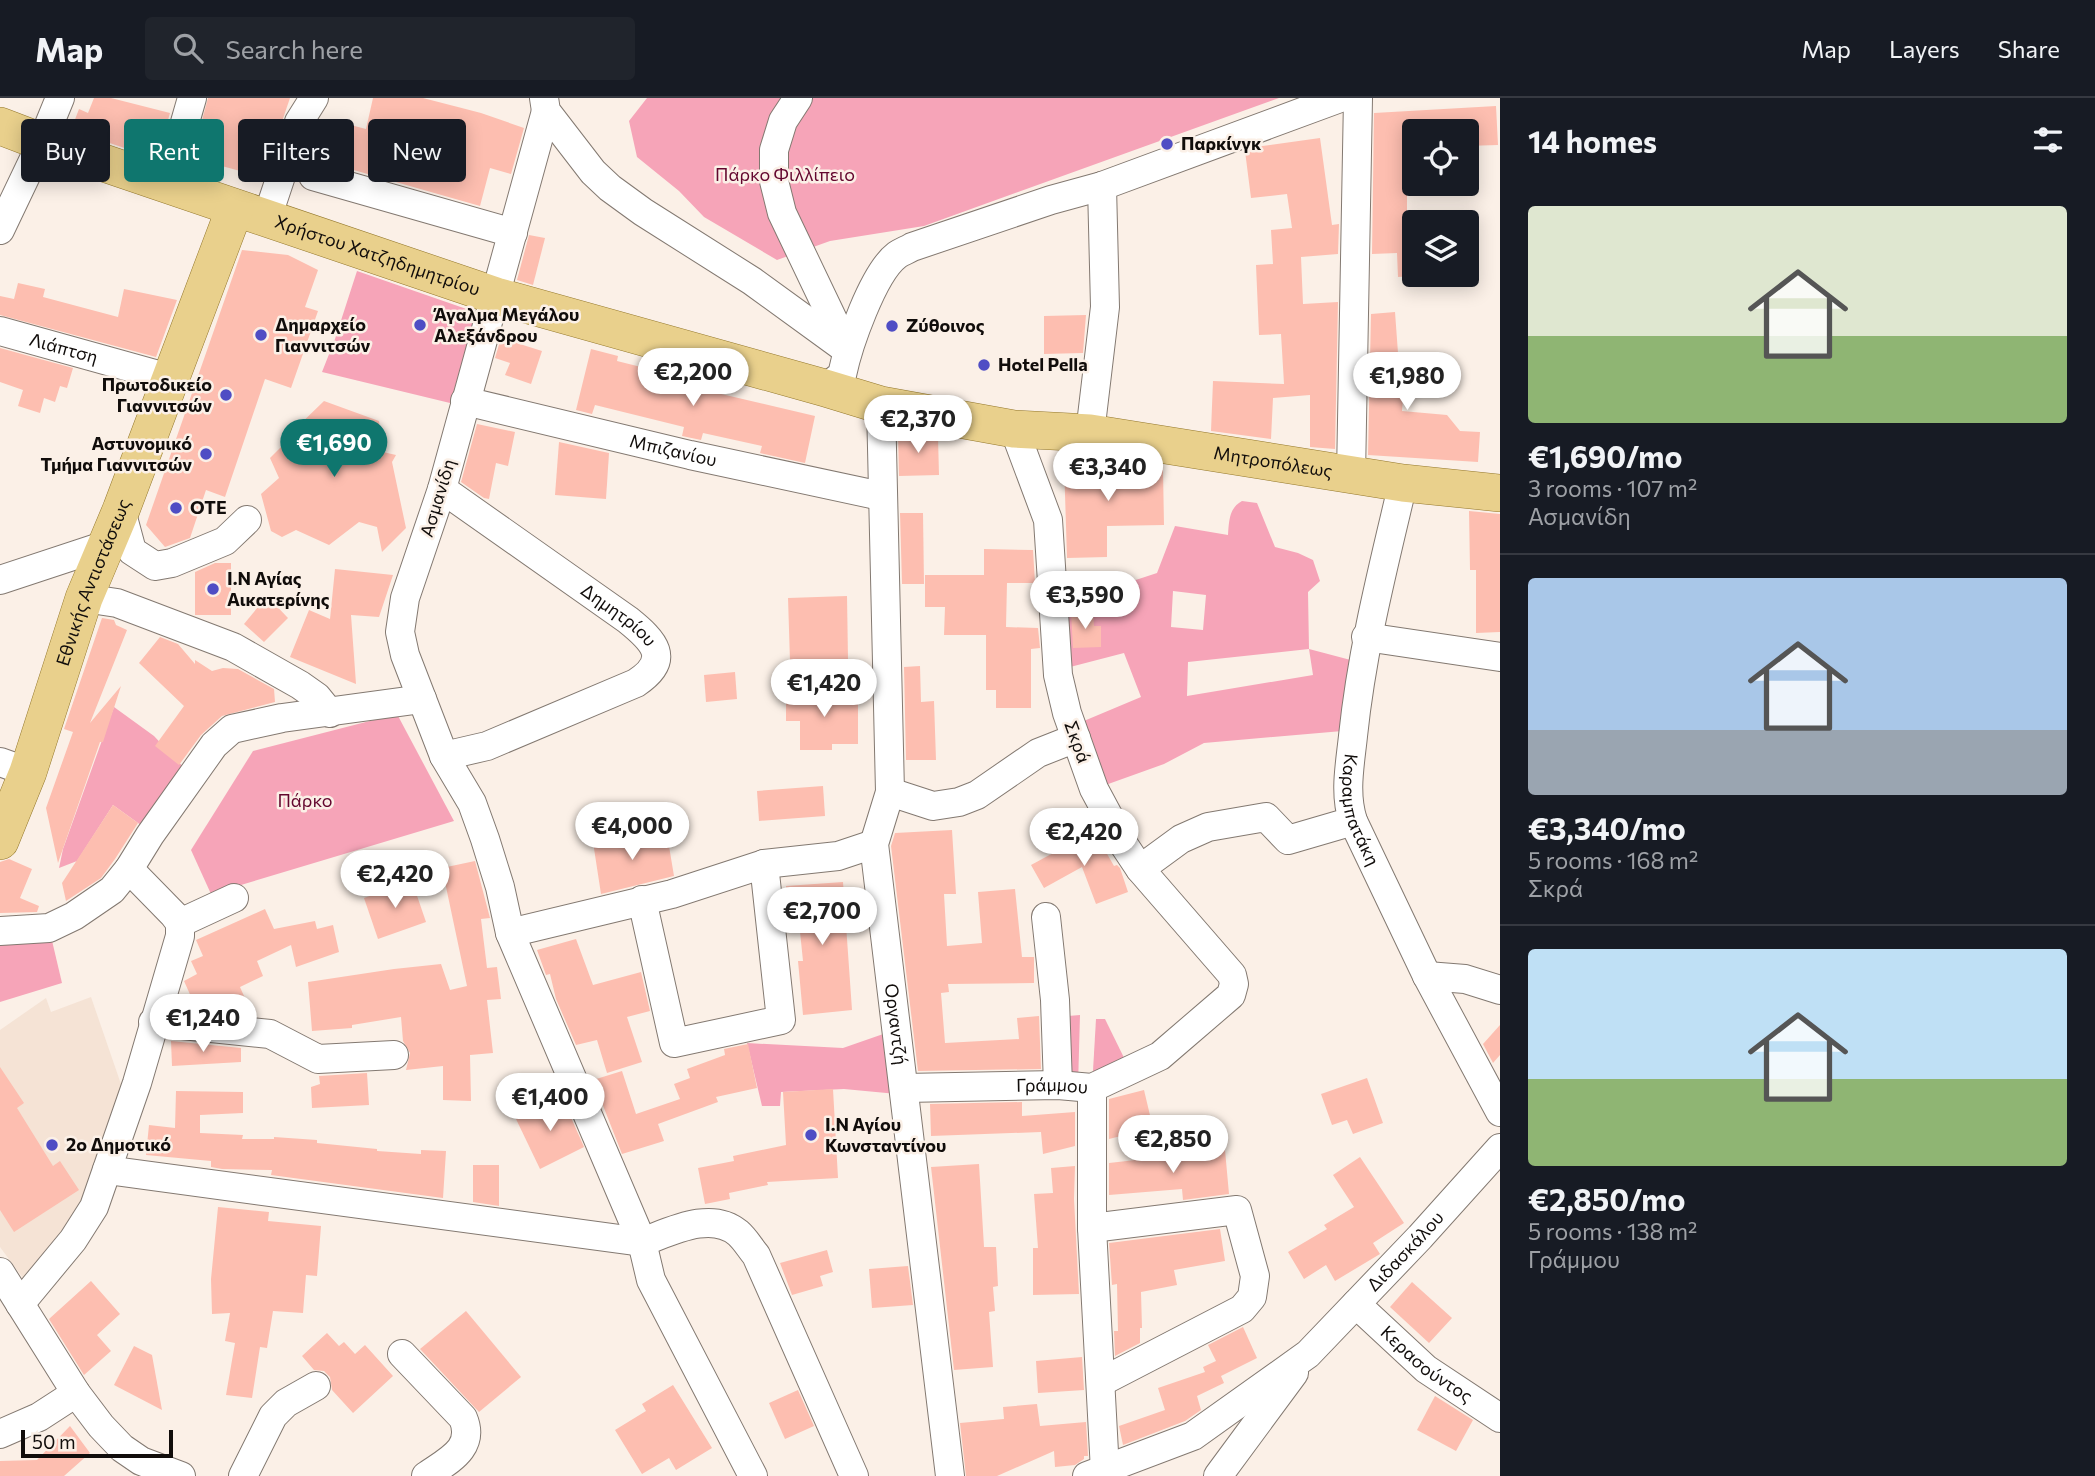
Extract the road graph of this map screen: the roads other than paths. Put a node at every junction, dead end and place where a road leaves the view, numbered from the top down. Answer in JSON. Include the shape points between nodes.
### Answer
{"nodes":[{"id":1,"x":60,"y":98,"type":"edge"},
{"id":2,"x":192,"y":98,"type":"edge"},
{"id":3,"x":314,"y":98,"type":"edge"},
{"id":4,"x":798,"y":98,"type":"edge"},
{"id":5,"x":1340,"y":98,"type":"edge"},
{"id":6,"x":1358,"y":98,"type":"edge"},
{"id":7,"x":545,"y":104,"type":"edge"},
{"id":8,"x":51,"y":119,"type":"edge"},
{"id":9,"x":0,"y":126,"type":"edge"},
{"id":10,"x":21,"y":134,"type":"edge"},
{"id":11,"x":110,"y":166,"type":"edge"},
{"id":12,"x":23,"y":182,"type":"edge"},
{"id":13,"x":334,"y":182,"type":"edge"},
{"id":14,"x":166,"y":185,"type":"junction"},
{"id":15,"x":1102,"y":186,"type":"junction"},
{"id":16,"x":251,"y":213,"type":"junction"},
{"id":17,"x":0,"y":229,"type":"edge"},
{"id":18,"x":513,"y":233,"type":"junction"},
{"id":19,"x":496,"y":296,"type":"junction"},
{"id":20,"x":0,"y":331,"type":"edge"},
{"id":21,"x":847,"y":350,"type":"junction"},
{"id":22,"x":169,"y":379,"type":"junction"},
{"id":23,"x":825,"y":388,"type":"junction"},
{"id":24,"x":465,"y":401,"type":"junction"},
{"id":25,"x":881,"y":405,"type":"junction"},
{"id":26,"x":1014,"y":429,"type":"junction"},
{"id":27,"x":1090,"y":433,"type":"junction"},
{"id":28,"x":1351,"y":475,"type":"junction"},
{"id":29,"x":1403,"y":483,"type":"junction"},
{"id":30,"x":442,"y":489,"type":"junction"},
{"id":31,"x":1500,"y":493,"type":"edge"},
{"id":32,"x":881,"y":496,"type":"junction"},
{"id":33,"x":121,"y":510,"type":"junction"},
{"id":34,"x":247,"y":520,"type":"dead end"},
{"id":35,"x":106,"y":545,"type":"junction"},
{"id":36,"x":0,"y":580,"type":"edge"},
{"id":37,"x":84,"y":598,"type":"junction"},
{"id":38,"x":1366,"y":637,"type":"junction"},
{"id":39,"x":1500,"y":657,"type":"edge"},
{"id":40,"x":422,"y":699,"type":"junction"},
{"id":41,"x":330,"y":713,"type":"junction"},
{"id":42,"x":1076,"y":738,"type":"junction"},
{"id":43,"x":444,"y":756,"type":"junction"},
{"id":44,"x":14,"y":767,"type":"edge"},
{"id":45,"x":890,"y":792,"type":"junction"},
{"id":46,"x":1353,"y":821,"type":"junction"},
{"id":47,"x":0,"y":841,"type":"edge"},
{"id":48,"x":874,"y":844,"type":"junction"},
{"id":49,"x":764,"y":864,"type":"junction"},
{"id":50,"x":129,"y":869,"type":"junction"},
{"id":51,"x":1140,"y":870,"type":"junction"},
{"id":52,"x":233,"y":898,"type":"dead end"},
{"id":53,"x":642,"y":900,"type":"junction"},
{"id":54,"x":1046,"y":917,"type":"dead end"},
{"id":55,"x":180,"y":923,"type":"junction"},
{"id":56,"x":0,"y":932,"type":"edge"},
{"id":57,"x":510,"y":933,"type":"junction"},
{"id":58,"x":1427,"y":976,"type":"junction"},
{"id":59,"x":1500,"y":990,"type":"edge"},
{"id":60,"x":1218,"y":1009,"type":"joint"},
{"id":61,"x":153,"y":1022,"type":"junction"},
{"id":62,"x":394,"y":1055,"type":"dead end"},
{"id":63,"x":1058,"y":1086,"type":"junction"},
{"id":64,"x":905,"y":1088,"type":"junction"},
{"id":65,"x":1092,"y":1088,"type":"junction"},
{"id":66,"x":1500,"y":1112,"type":"edge"},
{"id":67,"x":1500,"y":1148,"type":"edge"},
{"id":68,"x":107,"y":1170,"type":"junction"},
{"id":69,"x":1091,"y":1228,"type":"junction"},
{"id":70,"x":642,"y":1242,"type":"junction"},
{"id":71,"x":0,"y":1272,"type":"edge"},
{"id":72,"x":20,"y":1304,"type":"junction"},
{"id":73,"x":1356,"y":1304,"type":"junction"},
{"id":74,"x":402,"y":1354,"type":"dead end"},
{"id":75,"x":1308,"y":1354,"type":"junction"},
{"id":76,"x":1101,"y":1382,"type":"junction"},
{"id":77,"x":316,"y":1386,"type":"dead end"},
{"id":78,"x":76,"y":1393,"type":"junction"},
{"id":79,"x":1500,"y":1418,"type":"edge"},
{"id":80,"x":0,"y":1434,"type":"edge"},
{"id":81,"x":1096,"y":1473,"type":"edge"},
{"id":82,"x":181,"y":1476,"type":"edge"},
{"id":83,"x":243,"y":1476,"type":"edge"},
{"id":84,"x":426,"y":1476,"type":"edge"},
{"id":85,"x":753,"y":1476,"type":"edge"},
{"id":86,"x":853,"y":1476,"type":"edge"},
{"id":87,"x":950,"y":1476,"type":"edge"},
{"id":88,"x":1218,"y":1476,"type":"edge"}],
"edges":[{"from":1,"to":8,"type":"street"},
{"from":2,"to":14,"type":"street"},
{"from":3,"to":16,"type":"street"},
{"from":4,"to":21,"type":"street","via":[[783,121],[774,150],[774,181],[782,213]]},
{"from":5,"to":15,"type":"street"},
{"from":6,"to":28,"type":"street"},
{"from":7,"to":18,"type":"street","name":"Ασμανίδη"},
{"from":7,"to":21,"type":"street","via":[[593,172],[610,188]]},
{"from":9,"to":10,"type":"main road","name":"Χρήστου Χατζηδημητρίου"},
{"from":11,"to":14,"type":"main road","name":"Χρήστου Χατζηδημητρίου"},
{"from":12,"to":17,"type":"street"},
{"from":13,"to":18,"type":"street"},
{"from":14,"to":16,"type":"main road","name":"Χρήστου Χατζηδημητρίου"},
{"from":15,"to":21,"type":"street","via":[[897,255],[873,291]]},
{"from":15,"to":27,"type":"street","via":[[1105,307]]},
{"from":16,"to":19,"type":"main road","name":"Χρήστου Χατζηδημητρίου"},
{"from":16,"to":22,"type":"main road","name":"Εθνικής Αντιστάσεως"},
{"from":18,"to":19,"type":"street","name":"Ασμανίδη"},
{"from":19,"to":23,"type":"main road","name":"Χρήστου Χατζηδημητρίου"},
{"from":19,"to":24,"type":"street","name":"Ασμανίδη"},
{"from":20,"to":22,"type":"street","name":"Λιάπτση"},
{"from":21,"to":23,"type":"street","via":[[842,375]]},
{"from":22,"to":33,"type":"main road","name":"Εθνικής Αντιστάσεως"},
{"from":23,"to":25,"type":"main road","name":"Χρήστου Χατζηδημητρίου"},
{"from":24,"to":30,"type":"street","name":"Ασμανίδη"},
{"from":24,"to":32,"type":"street","name":"Μπιζανίου"},
{"from":25,"to":26,"type":"main road","name":"Μητροπόλεως"},
{"from":25,"to":32,"type":"street","name":"Οργαντζή"},
{"from":26,"to":27,"type":"main road","name":"Μητροπόλεως"},
{"from":26,"to":42,"type":"street","name":"Σκρά","via":[[1048,520],[1058,675]]},
{"from":27,"to":28,"type":"main road","name":"Μητροπόλεως"},
{"from":28,"to":29,"type":"main road","name":"Μητροπόλεως"},
{"from":29,"to":31,"type":"main road","name":"Μητροπόλεως"},
{"from":29,"to":38,"type":"street","name":"Καραμπατάκη"},
{"from":30,"to":40,"type":"street","name":"Ασμανίδη","via":[[401,617],[405,655]]},
{"from":30,"to":43,"type":"street","name":"Δημητρίου","via":[[628,620],[648,636],[657,656],[654,669],[636,683],[487,746]]},
{"from":32,"to":45,"type":"street","name":"Οργαντζή"},
{"from":33,"to":34,"type":"street","via":[[132,551],[155,566],[225,541]]},
{"from":33,"to":35,"type":"main road","name":"Εθνικής Αντιστάσεως"},
{"from":35,"to":36,"type":"street"},
{"from":35,"to":37,"type":"main road","name":"Εθνικής Αντιστάσεως"},
{"from":37,"to":41,"type":"street","via":[[117,603],[233,647],[300,685]]},
{"from":37,"to":44,"type":"main road","name":"Εθνικής Αντιστάσεως"},
{"from":38,"to":39,"type":"street"},
{"from":38,"to":46,"type":"street","name":"Καραμπατάκη","via":[[1348,790]]},
{"from":40,"to":41,"type":"street"},
{"from":40,"to":43,"type":"street","name":"Ασμανίδη"},
{"from":41,"to":50,"type":"street","via":[[232,729],[214,745]]},
{"from":42,"to":45,"type":"street","via":[[1038,754],[959,802],[933,806]]},
{"from":42,"to":51,"type":"street","name":"Σκρά","via":[[1094,789]]},
{"from":43,"to":57,"type":"street","name":"Ασμανίδη","via":[[472,803]]},
{"from":44,"to":47,"type":"main road","name":"Εθνικής Αντιστάσεως"},
{"from":45,"to":48,"type":"street","name":"Οργαντζή"},
{"from":46,"to":51,"type":"street","via":[[1288,840],[1266,817],[1208,827],[1181,839]]},
{"from":46,"to":58,"type":"street","name":"Καραμπατάκη"},
{"from":48,"to":49,"type":"street","via":[[838,856]]},
{"from":48,"to":64,"type":"street","name":"Οργαντζή"},
{"from":49,"to":53,"type":"street"},
{"from":49,"to":53,"type":"street","via":[[781,1020],[674,1044]]},
{"from":50,"to":55,"type":"street"},
{"from":50,"to":56,"type":"street","via":[[95,903],[49,929]]},
{"from":51,"to":60,"type":"street","name":"Σκρά","via":[[1232,975],[1231,995]]},
{"from":52,"to":55,"type":"street"},
{"from":53,"to":57,"type":"street"},
{"from":54,"to":63,"type":"street"},
{"from":55,"to":61,"type":"street"},
{"from":57,"to":70,"type":"street","name":"Ασμανίδη"},
{"from":58,"to":59,"type":"street","via":[[1465,979]]},
{"from":58,"to":66,"type":"street","name":"Καραμπατάκη"},
{"from":60,"to":65,"type":"street","name":"Γράμμου","via":[[1160,1056]]},
{"from":61,"to":62,"type":"street","via":[[270,1034],[318,1059]]},
{"from":61,"to":68,"type":"street"},
{"from":63,"to":64,"type":"street","name":"Γράμμου"},
{"from":63,"to":65,"type":"street","name":"Γράμμου"},
{"from":64,"to":87,"type":"street","name":"Οργαντζή"},
{"from":65,"to":69,"type":"street"},
{"from":67,"to":73,"type":"street","name":"Διδασκάλου"},
{"from":68,"to":70,"type":"street"},
{"from":68,"to":72,"type":"street","via":[[94,1207],[73,1240]]},
{"from":69,"to":76,"type":"street"},
{"from":69,"to":76,"type":"street","via":[[1237,1210],[1255,1276],[1252,1297],[1242,1309]]},
{"from":70,"to":85,"type":"street","name":"Ασμανίδη","via":[[651,1280]]},
{"from":70,"to":86,"type":"street","via":[[691,1225],[718,1223],[737,1232],[756,1255]]},
{"from":71,"to":72,"type":"street"},
{"from":72,"to":78,"type":"street"},
{"from":73,"to":75,"type":"street","name":"Διδασκάλου"},
{"from":73,"to":79,"type":"street","name":"Κερασούντος","via":[[1426,1369]]},
{"from":74,"to":84,"type":"street","via":[[463,1418],[467,1428],[459,1452]]},
{"from":75,"to":81,"type":"street","name":"Διδασκάλου","via":[[1193,1436]]},
{"from":75,"to":88,"type":"street","name":"Διδασκάλου"},
{"from":76,"to":81,"type":"street"},
{"from":77,"to":83,"type":"street","via":[[273,1416]]},
{"from":78,"to":80,"type":"street","via":[[39,1417]]},
{"from":78,"to":82,"type":"street","via":[[122,1448],[141,1461]]}]}
